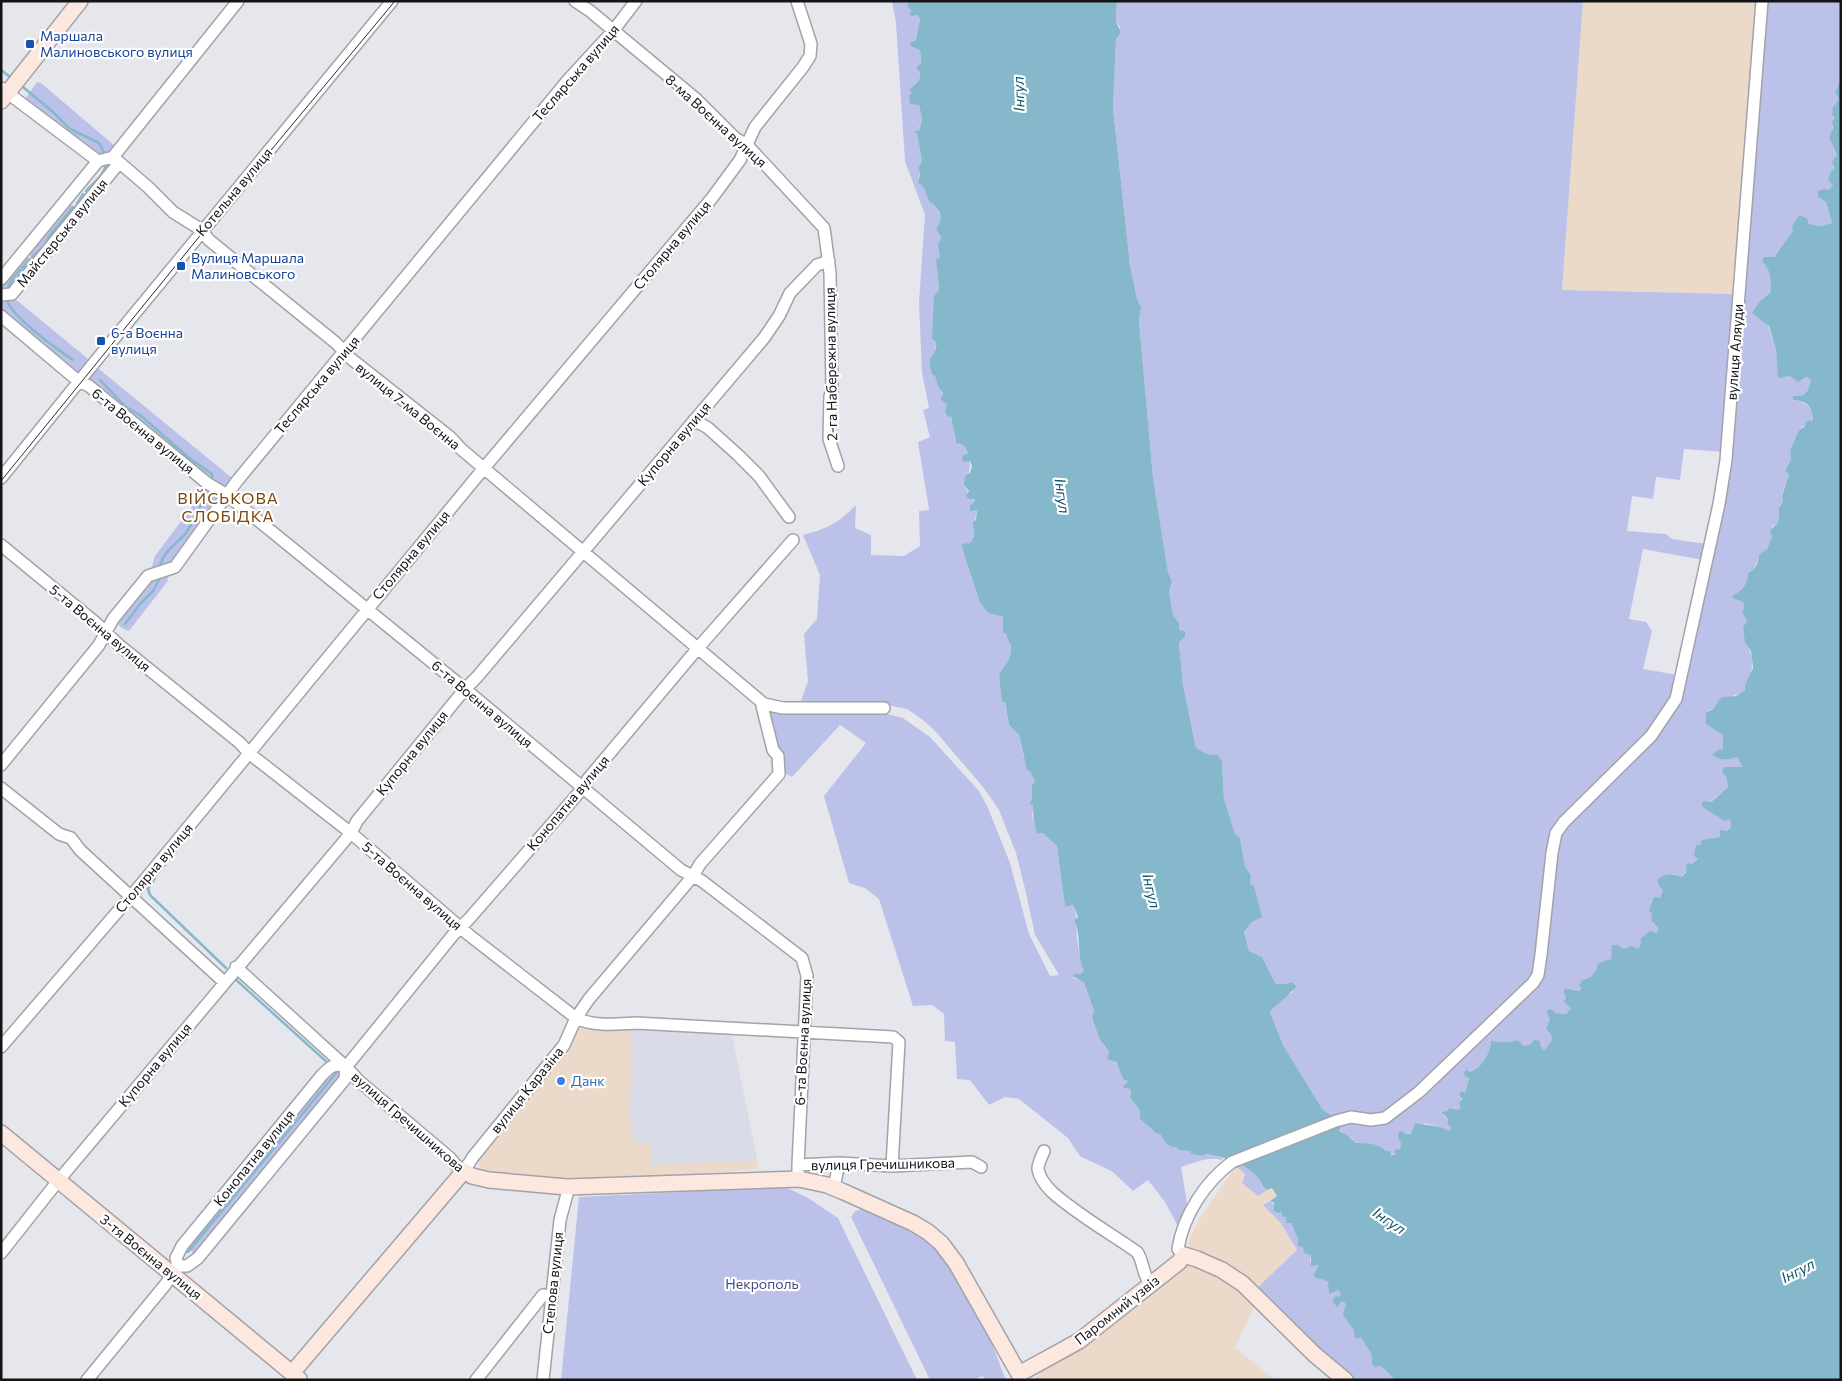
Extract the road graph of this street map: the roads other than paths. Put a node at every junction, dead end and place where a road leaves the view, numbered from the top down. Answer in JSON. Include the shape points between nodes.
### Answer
{"nodes":[{"id":1,"x":80,"y":1,"type":"edge"},
{"id":2,"x":238,"y":1,"type":"edge"},
{"id":3,"x":392,"y":1,"type":"edge"},
{"id":4,"x":575,"y":1,"type":"edge"},
{"id":5,"x":636,"y":1,"type":"edge"},
{"id":6,"x":796,"y":1,"type":"edge"},
{"id":7,"x":1762,"y":1,"type":"edge"},
{"id":8,"x":613,"y":31,"type":"junction"},
{"id":9,"x":4,"y":94,"type":"edge"},
{"id":10,"x":747,"y":146,"type":"junction"},
{"id":11,"x":116,"y":160,"type":"junction"},
{"id":12,"x":98,"y":161,"type":"junction"},
{"id":13,"x":202,"y":231,"type":"junction"},
{"id":14,"x":828,"y":261,"type":"junction"},
{"id":15,"x":1,"y":279,"type":"edge"},
{"id":16,"x":1,"y":295,"type":"edge"},
{"id":17,"x":1,"y":316,"type":"edge"},
{"id":18,"x":343,"y":352,"type":"junction"},
{"id":19,"x":80,"y":382,"type":"junction"},
{"id":20,"x":694,"y":420,"type":"junction"},
{"id":21,"x":838,"y":466,"type":"dead end"},
{"id":22,"x":484,"y":468,"type":"junction"},
{"id":23,"x":1,"y":478,"type":"edge"},
{"id":24,"x":227,"y":495,"type":"junction"},
{"id":25,"x":788,"y":517,"type":"dead end"},
{"id":26,"x":793,"y":540,"type":"dead end"},
{"id":27,"x":1,"y":545,"type":"edge"},
{"id":28,"x":584,"y":551,"type":"junction"},
{"id":29,"x":367,"y":609,"type":"junction"},
{"id":30,"x":106,"y":633,"type":"junction"},
{"id":31,"x":698,"y":648,"type":"junction"},
{"id":32,"x":465,"y":689,"type":"junction"},
{"id":33,"x":764,"y":704,"type":"junction"},
{"id":34,"x":884,"y":708,"type":"dead end"},
{"id":35,"x":250,"y":754,"type":"junction"},
{"id":36,"x":1,"y":765,"type":"edge"},
{"id":37,"x":1,"y":788,"type":"edge"},
{"id":38,"x":583,"y":788,"type":"junction"},
{"id":39,"x":350,"y":833,"type":"junction"},
{"id":40,"x":693,"y":876,"type":"junction"},
{"id":41,"x":130,"y":896,"type":"junction"},
{"id":42,"x":460,"y":928,"type":"junction"},
{"id":43,"x":236,"y":967,"type":"junction"},
{"id":44,"x":224,"y":982,"type":"junction"},
{"id":45,"x":576,"y":1018,"type":"junction"},
{"id":46,"x":804,"y":1032,"type":"junction"},
{"id":47,"x":1,"y":1047,"type":"edge"},
{"id":48,"x":346,"y":1067,"type":"junction"},
{"id":49,"x":1,"y":1133,"type":"edge"},
{"id":50,"x":1044,"y":1151,"type":"dead end"},
{"id":51,"x":839,"y":1163,"type":"junction"},
{"id":52,"x":892,"y":1166,"type":"junction"},
{"id":53,"x":980,"y":1167,"type":"dead end"},
{"id":54,"x":464,"y":1171,"type":"junction"},
{"id":55,"x":798,"y":1172,"type":"junction"},
{"id":56,"x":58,"y":1181,"type":"junction"},
{"id":57,"x":566,"y":1187,"type":"junction"},
{"id":58,"x":839,"y":1190,"type":"junction"},
{"id":59,"x":1,"y":1252,"type":"edge"},
{"id":60,"x":1184,"y":1255,"type":"junction"},
{"id":61,"x":175,"y":1270,"type":"junction"},
{"id":62,"x":1150,"y":1284,"type":"junction"},
{"id":63,"x":552,"y":1296,"type":"junction"},
{"id":64,"x":1021,"y":1377,"type":"edge"},
{"id":65,"x":293,"y":1378,"type":"edge"},
{"id":66,"x":87,"y":1380,"type":"edge"},
{"id":67,"x":476,"y":1380,"type":"edge"},
{"id":68,"x":543,"y":1380,"type":"edge"},
{"id":69,"x":1345,"y":1380,"type":"edge"}],
"edges":[{"from":1,"to":9,"type":"main road"},
{"from":2,"to":11,"type":"street","name":"Майстерська вулиця"},
{"from":3,"to":13,"type":"street","name":"Котельна вулиця"},
{"from":4,"to":8,"type":"street","name":"8-ма Воєнна вулиця"},
{"from":5,"to":8,"type":"street","name":"Теслярська вулиця"},
{"from":6,"to":10,"type":"street","name":"Столярна вулиця","via":[[811,44],[810,56],[755,127]]},
{"from":7,"to":60,"type":"street","name":"вулиця Аляуди","via":[[1726,460],[1676,699],[1651,736],[1556,833],[1540,965],[1533,983],[1419,1092],[1385,1118],[1351,1117],[1336,1121],[1232,1162],[1220,1171],[1195,1204],[1180,1238],[1178,1249]]},
{"from":8,"to":10,"type":"street","name":"8-ма Воєнна вулиця"},
{"from":8,"to":18,"type":"street","name":"Теслярська вулиця","via":[[568,80]]},
{"from":9,"to":12,"type":"street"},
{"from":10,"to":14,"type":"street","name":"8-ма Воєнна вулиця","via":[[824,228]]},
{"from":10,"to":22,"type":"street","name":"Столярна вулиця","via":[[712,198]]},
{"from":11,"to":12,"type":"street"},
{"from":11,"to":13,"type":"street","name":"вулиця 7-ма Воєнна","via":[[173,212]]},
{"from":11,"to":16,"type":"street","name":"Майстерська вулиця","via":[[12,294]]},
{"from":12,"to":15,"type":"street","name":"Майстерська вулиця"},
{"from":13,"to":18,"type":"street","name":"вулиця 7-ма Воєнна"},
{"from":13,"to":19,"type":"street","name":"Котельна вулиця"},
{"from":14,"to":20,"type":"street","name":"Купорна вулиця","via":[[817,265],[790,293],[764,338]]},
{"from":14,"to":21,"type":"street","name":"2-га Набережна вулиця","via":[[832,391],[829,439]]},
{"from":17,"to":19,"type":"street","name":"6-та Воєнна вулиця"},
{"from":18,"to":22,"type":"street","name":"вулиця 7-ма Воєнна"},
{"from":18,"to":24,"type":"street","name":"Теслярська вулиця"},
{"from":19,"to":23,"type":"street","name":"Котельна вулиця"},
{"from":19,"to":24,"type":"street","name":"6-та Воєнна вулиця","via":[[207,483]]},
{"from":20,"to":25,"type":"street","via":[[708,428],[759,476]]},
{"from":20,"to":28,"type":"street","name":"Купорна вулиця"},
{"from":22,"to":28,"type":"street","name":"вулиця 7-ма Воєнна"},
{"from":22,"to":29,"type":"street","name":"Столярна вулиця"},
{"from":24,"to":29,"type":"street","name":"6-та Воєнна вулиця"},
{"from":24,"to":30,"type":"street","name":"Теслярська вулиця","via":[[175,567],[148,576],[113,619]]},
{"from":26,"to":31,"type":"street","name":"Конопатна вулиця"},
{"from":27,"to":30,"type":"street","name":"5-та Воєнна вулиця"},
{"from":28,"to":31,"type":"street","name":"вулиця 7-ма Воєнна"},
{"from":28,"to":32,"type":"street","name":"Купорна вулиця"},
{"from":29,"to":32,"type":"street","name":"6-та Воєнна вулиця"},
{"from":29,"to":35,"type":"street","name":"Столярна вулиця"},
{"from":30,"to":35,"type":"street","name":"5-та Воєнна вулиця"},
{"from":30,"to":36,"type":"street","name":"Теслярська вулиця"},
{"from":31,"to":33,"type":"street","name":"вулиця 7-ма Воєнна"},
{"from":31,"to":38,"type":"street","name":"Конопатна вулиця"},
{"from":32,"to":38,"type":"street","name":"6-та Воєнна вулиця"},
{"from":32,"to":39,"type":"street","name":"Купорна вулиця"},
{"from":33,"to":34,"type":"street","via":[[783,708]]},
{"from":33,"to":40,"type":"street","name":"вулиця Каразіна","via":[[772,750],[778,756],[779,774]]},
{"from":35,"to":39,"type":"street","name":"5-та Воєнна вулиця"},
{"from":35,"to":41,"type":"street","name":"Столярна вулиця"},
{"from":37,"to":41,"type":"street","via":[[59,834],[71,838]]},
{"from":38,"to":40,"type":"street","name":"6-та Воєнна вулиця","via":[[681,870]]},
{"from":38,"to":42,"type":"street","name":"Конопатна вулиця"},
{"from":39,"to":42,"type":"street","name":"5-та Воєнна вулиця"},
{"from":39,"to":43,"type":"street","name":"Купорна вулиця"},
{"from":40,"to":45,"type":"street","name":"вулиця Каразіна"},
{"from":40,"to":46,"type":"street","name":"6-та Воєнна вулиця","via":[[802,958],[807,976]]},
{"from":41,"to":44,"type":"street"},
{"from":41,"to":47,"type":"street","name":"Столярна вулиця"},
{"from":42,"to":45,"type":"street","name":"5-та Воєнна вулиця"},
{"from":42,"to":48,"type":"street","name":"Конопатна вулиця"},
{"from":43,"to":44,"type":"street","name":"Купорна вулиця"},
{"from":43,"to":48,"type":"street","name":"вулиця Гречишникова"},
{"from":44,"to":56,"type":"street","name":"Купорна вулиця"},
{"from":45,"to":46,"type":"street","name":"5-та Воєнна вулиця","via":[[595,1024]]},
{"from":45,"to":54,"type":"street","name":"вулиця Каразіна","via":[[564,1045]]},
{"from":46,"to":52,"type":"street","name":"5-та Воєнна вулиця","via":[[889,1035],[899,1042]]},
{"from":46,"to":55,"type":"street","name":"6-та Воєнна вулиця"},
{"from":48,"to":54,"type":"street","name":"вулиця Гречишникова"},
{"from":48,"to":61,"type":"street","name":"Конопатна вулиця","via":[[345,1078],[198,1258]]},
{"from":48,"to":61,"type":"street","name":"Конопатна вулиця","via":[[337,1064],[322,1075],[182,1246]]},
{"from":49,"to":56,"type":"main road","name":"3-тя Воєнна вулиця"},
{"from":50,"to":62,"type":"street","via":[[1038,1169],[1042,1181],[1064,1201],[1137,1252]]},
{"from":51,"to":52,"type":"street","name":"вулиця Гречишникова"},
{"from":51,"to":55,"type":"street","name":"вулиця Гречишникова"},
{"from":51,"to":58,"type":"street"},
{"from":52,"to":53,"type":"street","name":"вулиця Гречишникова","via":[[972,1162]]},
{"from":54,"to":57,"type":"main road","name":"вулиця Гречишникова","via":[[489,1180]]},
{"from":54,"to":65,"type":"main road","name":"вулиця Каразіна"},
{"from":55,"to":57,"type":"main road","name":"вулиця Гречишникова"},
{"from":55,"to":58,"type":"main road","name":"вулиця Гречишникова"},
{"from":56,"to":59,"type":"street","name":"Купорна вулиця"},
{"from":56,"to":61,"type":"main road","name":"3-тя Воєнна вулиця"},
{"from":57,"to":63,"type":"street","name":"Степова вулиця"},
{"from":58,"to":64,"type":"main road","name":"Паромний узвіз","via":[[913,1223],[941,1243],[956,1263]]},
{"from":60,"to":62,"type":"main road","name":"Паромний узвіз"},
{"from":60,"to":69,"type":"main road","via":[[1222,1270],[1243,1284]]},
{"from":61,"to":65,"type":"main road","name":"3-тя Воєнна вулиця"},
{"from":61,"to":66,"type":"street","name":"Конопатна вулиця"},
{"from":62,"to":64,"type":"main road","name":"Паромний узвіз","via":[[1080,1342]]},
{"from":63,"to":67,"type":"street","via":[[544,1295]]},
{"from":63,"to":68,"type":"street","name":"Степова вулиця"}]}
